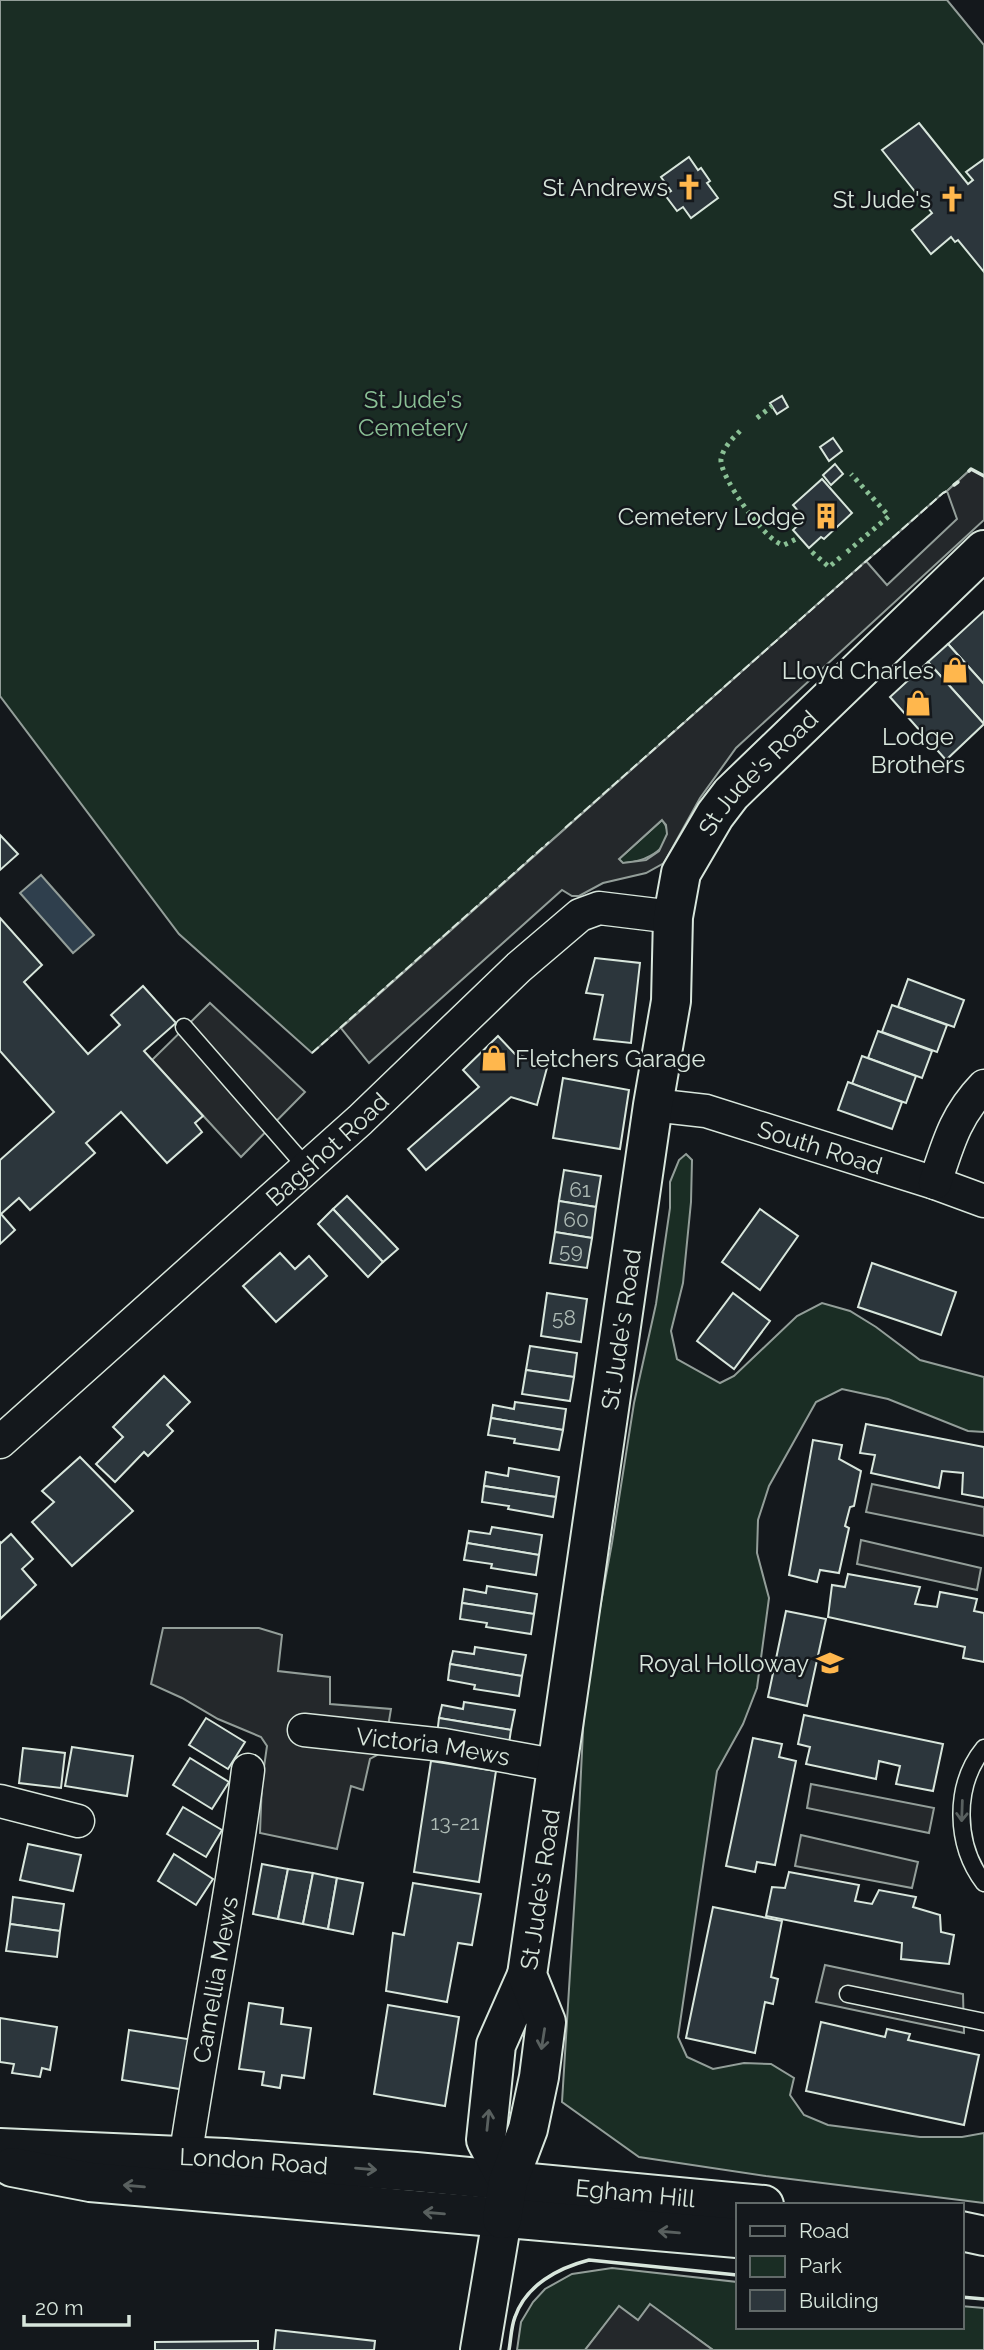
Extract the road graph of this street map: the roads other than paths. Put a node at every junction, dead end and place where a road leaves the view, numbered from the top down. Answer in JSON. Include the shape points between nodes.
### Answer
{"nodes":[{"id":1,"x":984,"y":550,"type":"edge"},
{"id":2,"x":673,"y":917,"type":"junction"},
{"id":3,"x":184,"y":1027,"type":"dead end"},
{"id":4,"x":984,"y":1086,"type":"edge"},
{"id":5,"x":653,"y":1105,"type":"junction"},
{"id":6,"x":307,"y":1168,"type":"junction"},
{"id":7,"x":935,"y":1183,"type":"junction"},
{"id":8,"x":984,"y":1201,"type":"edge"},
{"id":9,"x":0,"y":1442,"type":"edge"},
{"id":10,"x":304,"y":1730,"type":"dead end"},
{"id":11,"x":984,"y":1748,"type":"edge"},
{"id":12,"x":559,"y":1766,"type":"junction"},
{"id":13,"x":248,"y":1770,"type":"dead end"},
{"id":14,"x":1,"y":1805,"type":"edge"},
{"id":15,"x":78,"y":1821,"type":"dead end"},
{"id":16,"x":984,"y":1883,"type":"edge"},
{"id":17,"x":848,"y":1994,"type":"dead end"},
{"id":18,"x":984,"y":2022,"type":"edge"},
{"id":19,"x":0,"y":2148,"type":"edge"},
{"id":20,"x":0,"y":2164,"type":"edge"},
{"id":21,"x":183,"y":2173,"type":"junction"},
{"id":22,"x":505,"y":2200,"type":"junction"},
{"id":23,"x":736,"y":2204,"type":"edge"},
{"id":24,"x":963,"y":2231,"type":"edge"},
{"id":25,"x":984,"y":2236,"type":"edge"},
{"id":26,"x":736,"y":2238,"type":"edge"},
{"id":27,"x":963,"y":2256,"type":"edge"},
{"id":28,"x":984,"y":2258,"type":"edge"},
{"id":29,"x":480,"y":2350,"type":"edge"}],
"edges":[{"from":1,"to":2,"type":"main road","name":"St Jude's Road","via":[[731,794],[681,873]]},
{"from":2,"to":5,"type":"main road","name":"St Jude's Road","via":[[671,1001]]},
{"from":2,"to":6,"type":"street","name":"Bagshot Road","via":[[599,908],[580,915]]},
{"from":3,"to":6,"type":"lane"},
{"from":4,"to":7,"type":"street","via":[[965,1106],[952,1131]]},
{"from":5,"to":7,"type":"street","name":"South Road","via":[[706,1111]]},
{"from":5,"to":12,"type":"main road","name":"St Jude's Road"},
{"from":6,"to":9,"type":"street","name":"Bagshot Road"},
{"from":7,"to":8,"type":"street","name":"South Road"},
{"from":10,"to":12,"type":"street","name":"Victoria Mews","via":[[444,1745]]},
{"from":11,"to":16,"type":"lane","one_way":true,"via":[[971,1768],[961,1814],[965,1840]]},
{"from":12,"to":22,"type":"main road","name":"St Jude's Road","via":[[527,1975],[546,2022],[540,2077]]},
{"from":13,"to":21,"type":"street","name":"Camellia Mews"},
{"from":14,"to":15,"type":"street"},
{"from":17,"to":18,"type":"lane"},
{"from":19,"to":21,"type":"main road","name":"London Road"},
{"from":21,"to":20,"type":"main road","name":"London Road","one_way":true,"via":[[90,2182]]},
{"from":21,"to":22,"type":"main road","name":"London Road"},
{"from":22,"to":23,"type":"main road","name":"Egham Hill"},
{"from":26,"to":22,"type":"main road","name":"Egham Hill","one_way":true},
{"from":22,"to":29,"type":"main road","name":"St Jude's Road"},
{"from":24,"to":25,"type":"main road"},
{"from":27,"to":28,"type":"main road"}]}
